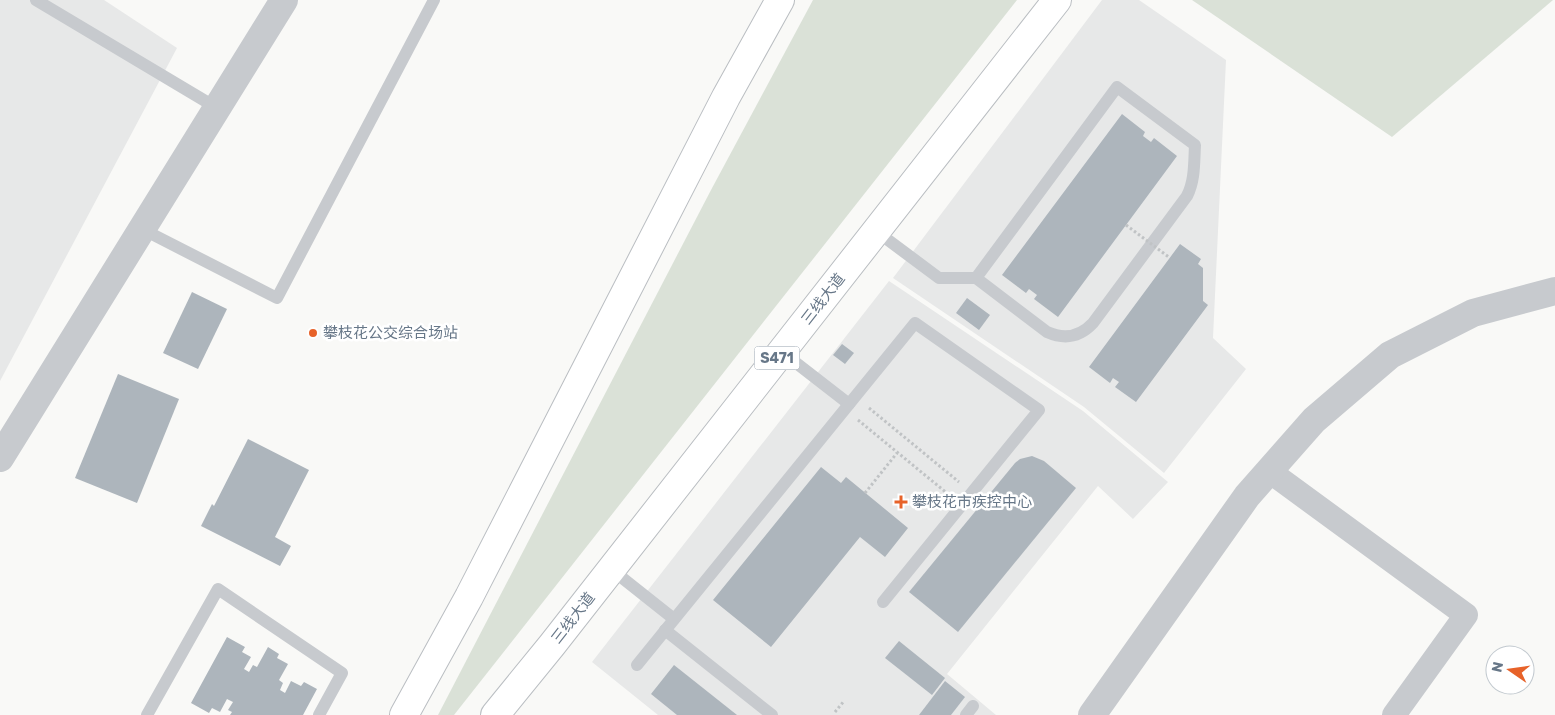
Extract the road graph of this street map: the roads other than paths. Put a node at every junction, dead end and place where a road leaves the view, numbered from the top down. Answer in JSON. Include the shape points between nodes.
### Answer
{"nodes":[{"id":1,"x":36,"y":0,"type":"edge"},
{"id":2,"x":284,"y":0,"type":"edge"},
{"id":3,"x":434,"y":0,"type":"edge"},
{"id":4,"x":780,"y":0,"type":"edge"},
{"id":5,"x":1057,"y":0,"type":"edge"},
{"id":6,"x":217,"y":108,"type":"junction"},
{"id":7,"x":142,"y":229,"type":"junction"},
{"id":8,"x":876,"y":231,"type":"junction"},
{"id":9,"x":976,"y":278,"type":"junction"},
{"id":10,"x":1555,"y":291,"type":"edge"},
{"id":11,"x":782,"y":352,"type":"junction"},
{"id":12,"x":850,"y":403,"type":"junction"},
{"id":13,"x":0,"y":458,"type":"edge"},
{"id":14,"x":1269,"y":471,"type":"junction"},
{"id":15,"x":611,"y":569,"type":"junction"},
{"id":16,"x":883,"y":602,"type":"dead end"},
{"id":17,"x":674,"y":619,"type":"junction"},
{"id":18,"x":665,"y":630,"type":"junction"},
{"id":19,"x":637,"y":665,"type":"dead end"},
{"id":20,"x":418,"y":702,"type":"edge"},
{"id":21,"x":147,"y":715,"type":"edge"},
{"id":22,"x":319,"y":715,"type":"edge"},
{"id":23,"x":404,"y":715,"type":"edge"},
{"id":24,"x":495,"y":715,"type":"edge"},
{"id":25,"x":772,"y":715,"type":"edge"},
{"id":26,"x":1092,"y":715,"type":"edge"},
{"id":27,"x":1394,"y":715,"type":"edge"}],
"edges":[{"from":1,"to":6,"type":"lane"},
{"from":2,"to":6,"type":"street"},
{"from":3,"to":7,"type":"lane","via":[[277,298]]},
{"from":4,"to":20,"type":"main road","via":[[726,98]]},
{"from":5,"to":8,"type":"main road","name":"三线大道","number":"S471"},
{"from":6,"to":7,"type":"street"},
{"from":7,"to":13,"type":"street"},
{"from":8,"to":9,"type":"lane","via":[[939,278]]},
{"from":8,"to":11,"type":"main road","name":"三线大道","number":"S471"},
{"from":9,"to":9,"type":"lane","via":[[1117,87],[1195,145],[1193,177],[1187,196],[1086,331],[1067,338],[1047,332]]},
{"from":10,"to":14,"type":"street","via":[[1473,313],[1390,356],[1314,420]]},
{"from":11,"to":12,"type":"lane"},
{"from":11,"to":15,"type":"main road","name":"三线大道","number":"S471"},
{"from":12,"to":16,"type":"lane","via":[[915,323],[1039,410]]},
{"from":12,"to":17,"type":"lane"},
{"from":14,"to":26,"type":"street","via":[[1247,496]]},
{"from":14,"to":27,"type":"street","via":[[1466,615]]},
{"from":15,"to":17,"type":"lane"},
{"from":15,"to":24,"type":"main road","name":"三线大道","number":"S471"},
{"from":17,"to":18,"type":"lane"},
{"from":18,"to":19,"type":"lane"},
{"from":18,"to":25,"type":"lane"},
{"from":20,"to":23,"type":"main road"},
{"from":21,"to":22,"type":"lane","via":[[218,589],[342,673]]}]}
